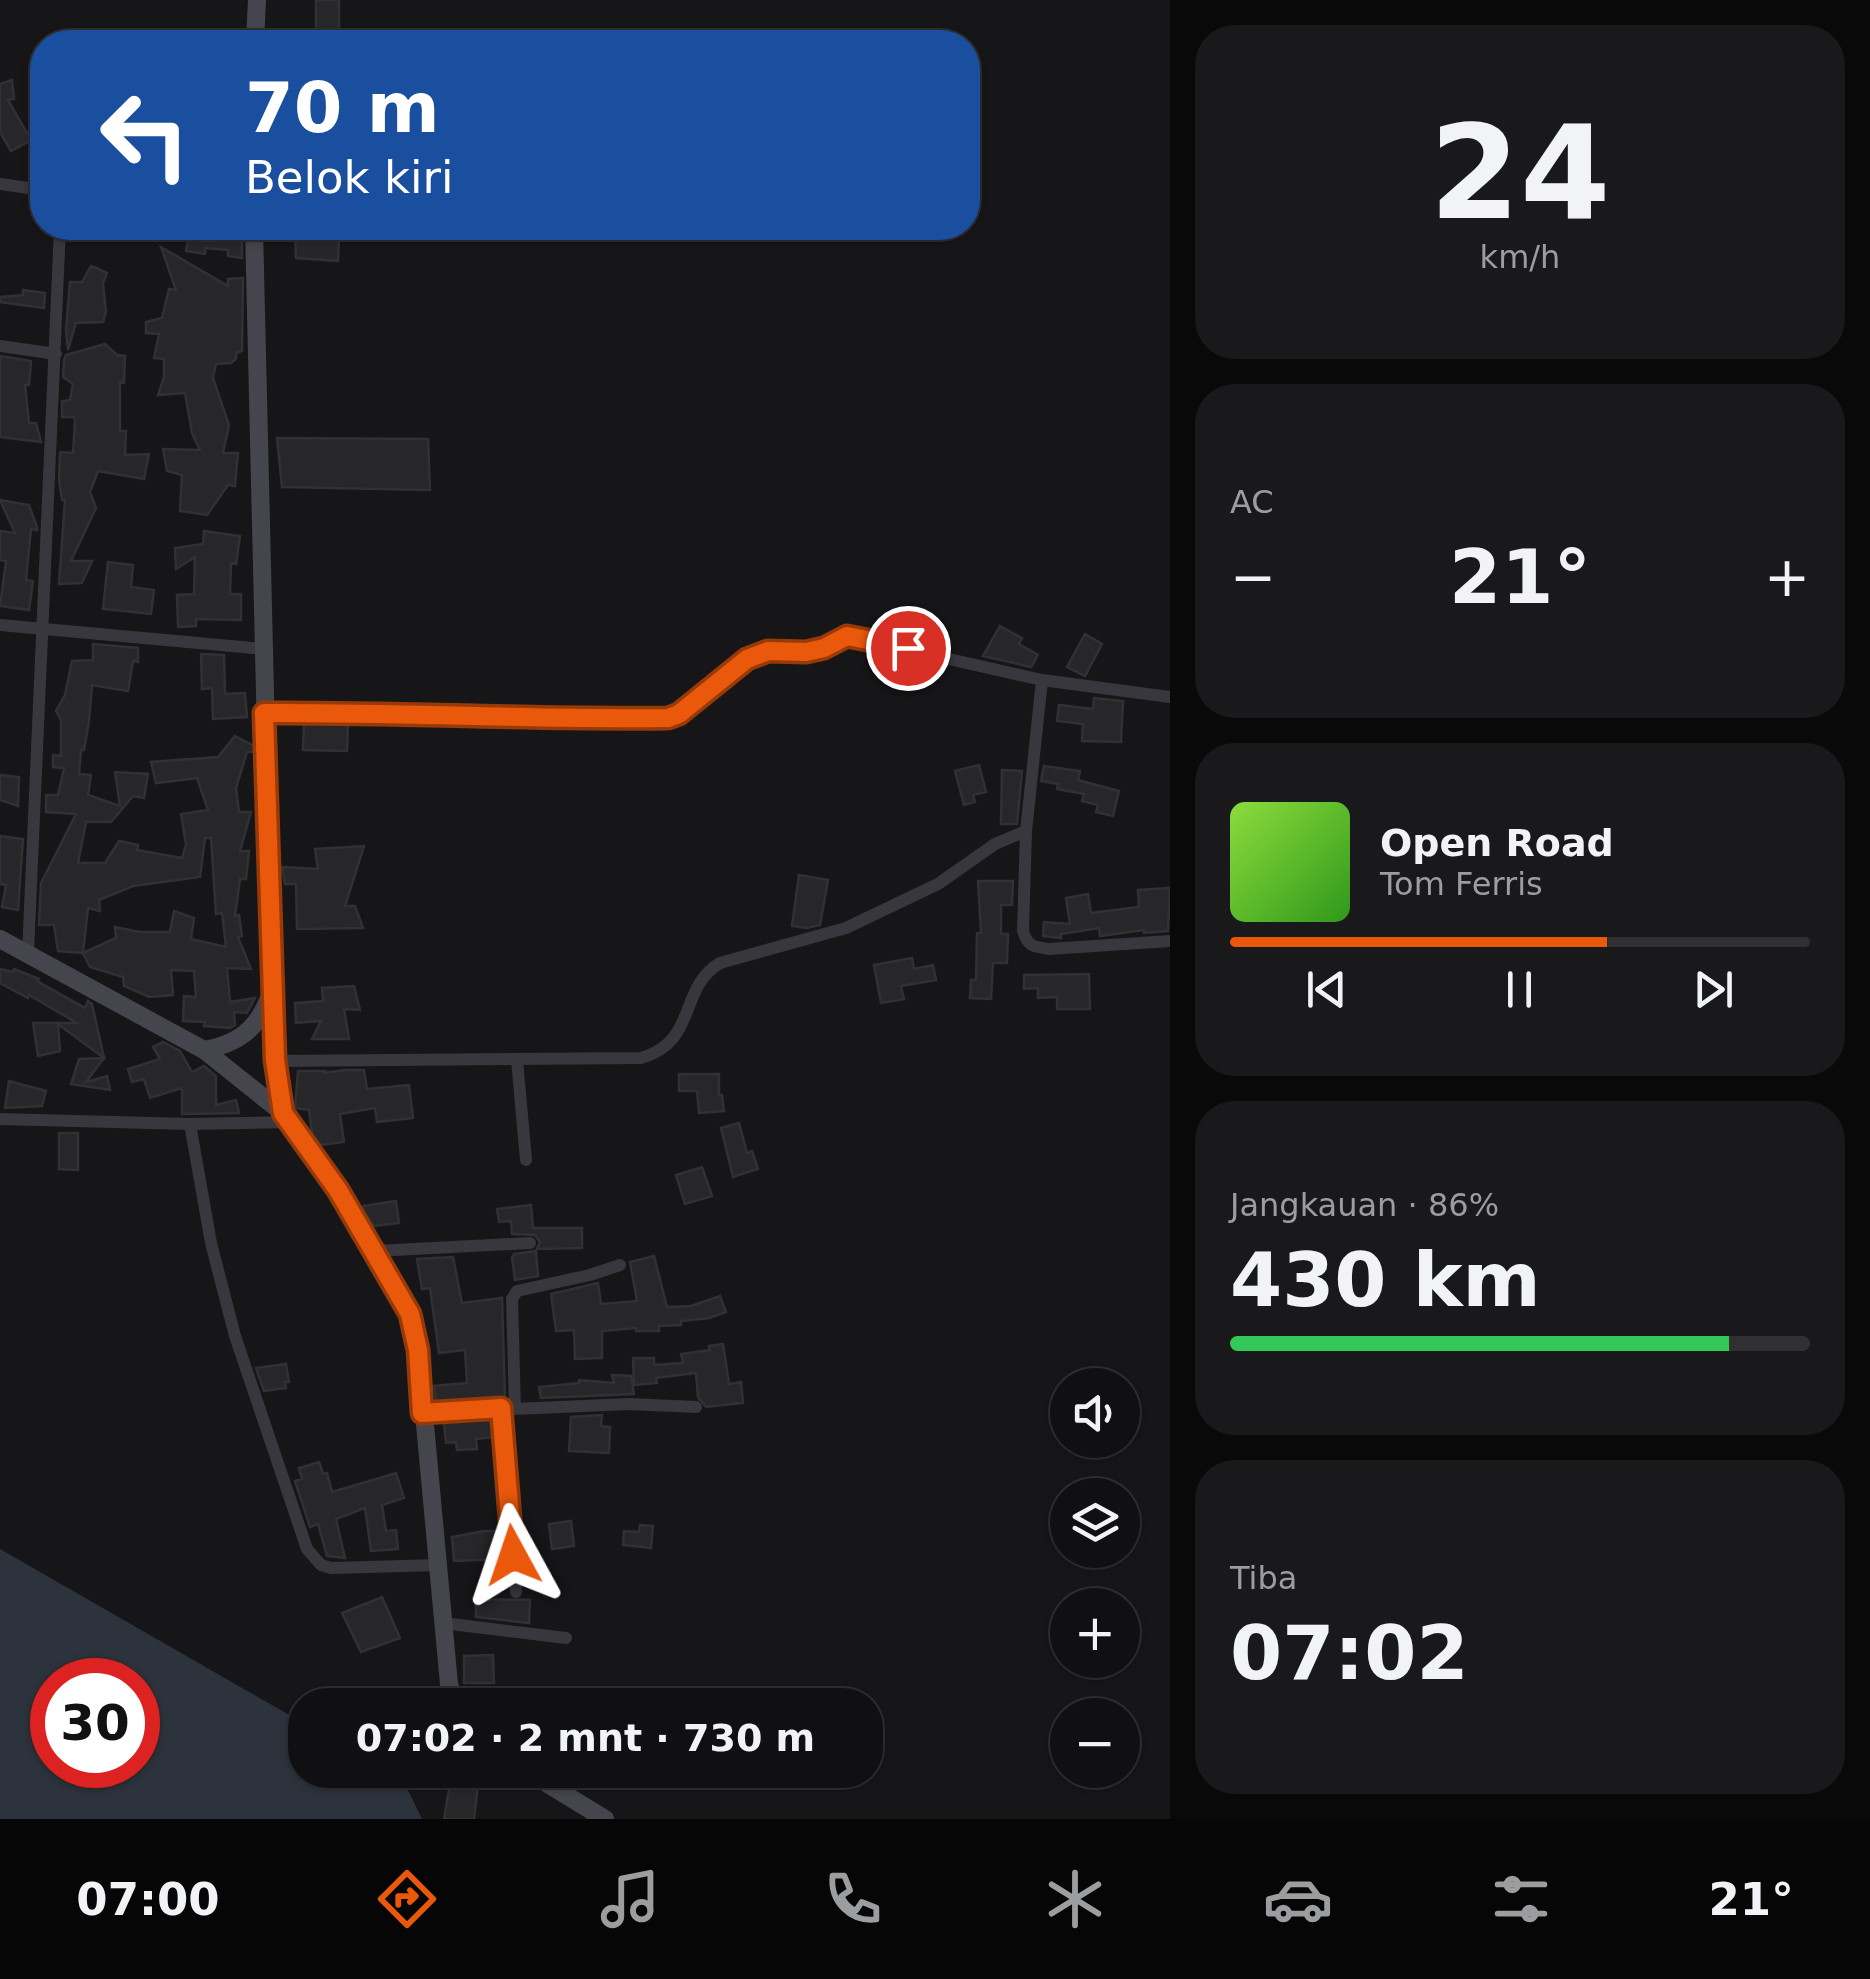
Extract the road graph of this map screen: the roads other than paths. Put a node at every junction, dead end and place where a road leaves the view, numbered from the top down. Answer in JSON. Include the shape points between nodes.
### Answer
{"nodes":[{"id":1,"x":257,"y":0,"type":"edge"},
{"id":2,"x":256,"y":30,"type":"edge"},
{"id":3,"x":0,"y":184,"type":"edge"},
{"id":4,"x":30,"y":188,"type":"edge"},
{"id":5,"x":60,"y":240,"type":"edge"},
{"id":6,"x":254,"y":240,"type":"edge"},
{"id":7,"x":0,"y":346,"type":"edge"},
{"id":8,"x":56,"y":354,"type":"junction"},
{"id":9,"x":0,"y":625,"type":"edge"},
{"id":10,"x":42,"y":629,"type":"junction"},
{"id":11,"x":265,"y":649,"type":"junction"},
{"id":12,"x":1042,"y":680,"type":"junction"},
{"id":13,"x":1170,"y":697,"type":"edge"},
{"id":14,"x":264,"y":713,"type":"junction"},
{"id":15,"x":1026,"y":831,"type":"junction"},
{"id":16,"x":0,"y":939,"type":"edge"},
{"id":17,"x":1170,"y":941,"type":"edge"},
{"id":18,"x":28,"y":953,"type":"junction"},
{"id":19,"x":272,"y":989,"type":"junction"},
{"id":20,"x":204,"y":1050,"type":"junction"},
{"id":21,"x":275,"y":1060,"type":"junction"},
{"id":22,"x":518,"y":1060,"type":"junction"},
{"id":23,"x":286,"y":1118,"type":"junction"},
{"id":24,"x":0,"y":1119,"type":"edge"},
{"id":25,"x":190,"y":1124,"type":"junction"},
{"id":26,"x":526,"y":1160,"type":"dead end"},
{"id":27,"x":530,"y":1243,"type":"dead end"},
{"id":28,"x":375,"y":1251,"type":"junction"},
{"id":29,"x":620,"y":1265,"type":"dead end"},
{"id":30,"x":696,"y":1407,"type":"dead end"},
{"id":31,"x":508,"y":1408,"type":"junction"},
{"id":32,"x":422,"y":1413,"type":"junction"},
{"id":33,"x":439,"y":1565,"type":"junction"},
{"id":34,"x":516,"y":1592,"type":"dead end"},
{"id":35,"x":443,"y":1623,"type":"junction"},
{"id":36,"x":566,"y":1638,"type":"dead end"},
{"id":37,"x":450,"y":1688,"type":"edge"},
{"id":38,"x":554,"y":1788,"type":"edge"},
{"id":39,"x":605,"y":1819,"type":"edge"}],
"edges":[{"from":1,"to":2,"type":"main road"},
{"from":3,"to":4,"type":"street"},
{"from":5,"to":8,"type":"street"},
{"from":6,"to":11,"type":"main road"},
{"from":7,"to":8,"type":"street"},
{"from":8,"to":10,"type":"street"},
{"from":9,"to":10,"type":"street"},
{"from":10,"to":11,"type":"street"},
{"from":10,"to":18,"type":"street"},
{"from":11,"to":14,"type":"main road"},
{"from":12,"to":13,"type":"street"},
{"from":12,"to":14,"type":"street","via":[[847,636],[824,648],[747,659],[668,718]]},
{"from":12,"to":15,"type":"street"},
{"from":14,"to":19,"type":"main road"},
{"from":15,"to":17,"type":"street","via":[[1023,931],[1033,947]]},
{"from":15,"to":22,"type":"street","via":[[846,928],[710,969],[662,1052]]},
{"from":16,"to":18,"type":"main road"},
{"from":18,"to":20,"type":"main road"},
{"from":19,"to":20,"type":"main road","via":[[263,1014],[241,1039]]},
{"from":19,"to":21,"type":"main road"},
{"from":20,"to":23,"type":"main road"},
{"from":21,"to":22,"type":"street"},
{"from":21,"to":23,"type":"main road"},
{"from":22,"to":26,"type":"street"},
{"from":23,"to":25,"type":"street"},
{"from":23,"to":28,"type":"main road"},
{"from":24,"to":25,"type":"street"},
{"from":25,"to":33,"type":"street","via":[[235,1336],[307,1550],[331,1568]]},
{"from":27,"to":28,"type":"street"},
{"from":28,"to":32,"type":"main road","via":[[410,1314]]},
{"from":29,"to":31,"type":"street","via":[[514,1294]]},
{"from":30,"to":31,"type":"street"},
{"from":31,"to":32,"type":"street"},
{"from":31,"to":34,"type":"street"},
{"from":32,"to":33,"type":"main road"},
{"from":33,"to":35,"type":"main road"},
{"from":35,"to":36,"type":"street"},
{"from":35,"to":37,"type":"main road"},
{"from":38,"to":39,"type":"main road"}]}
